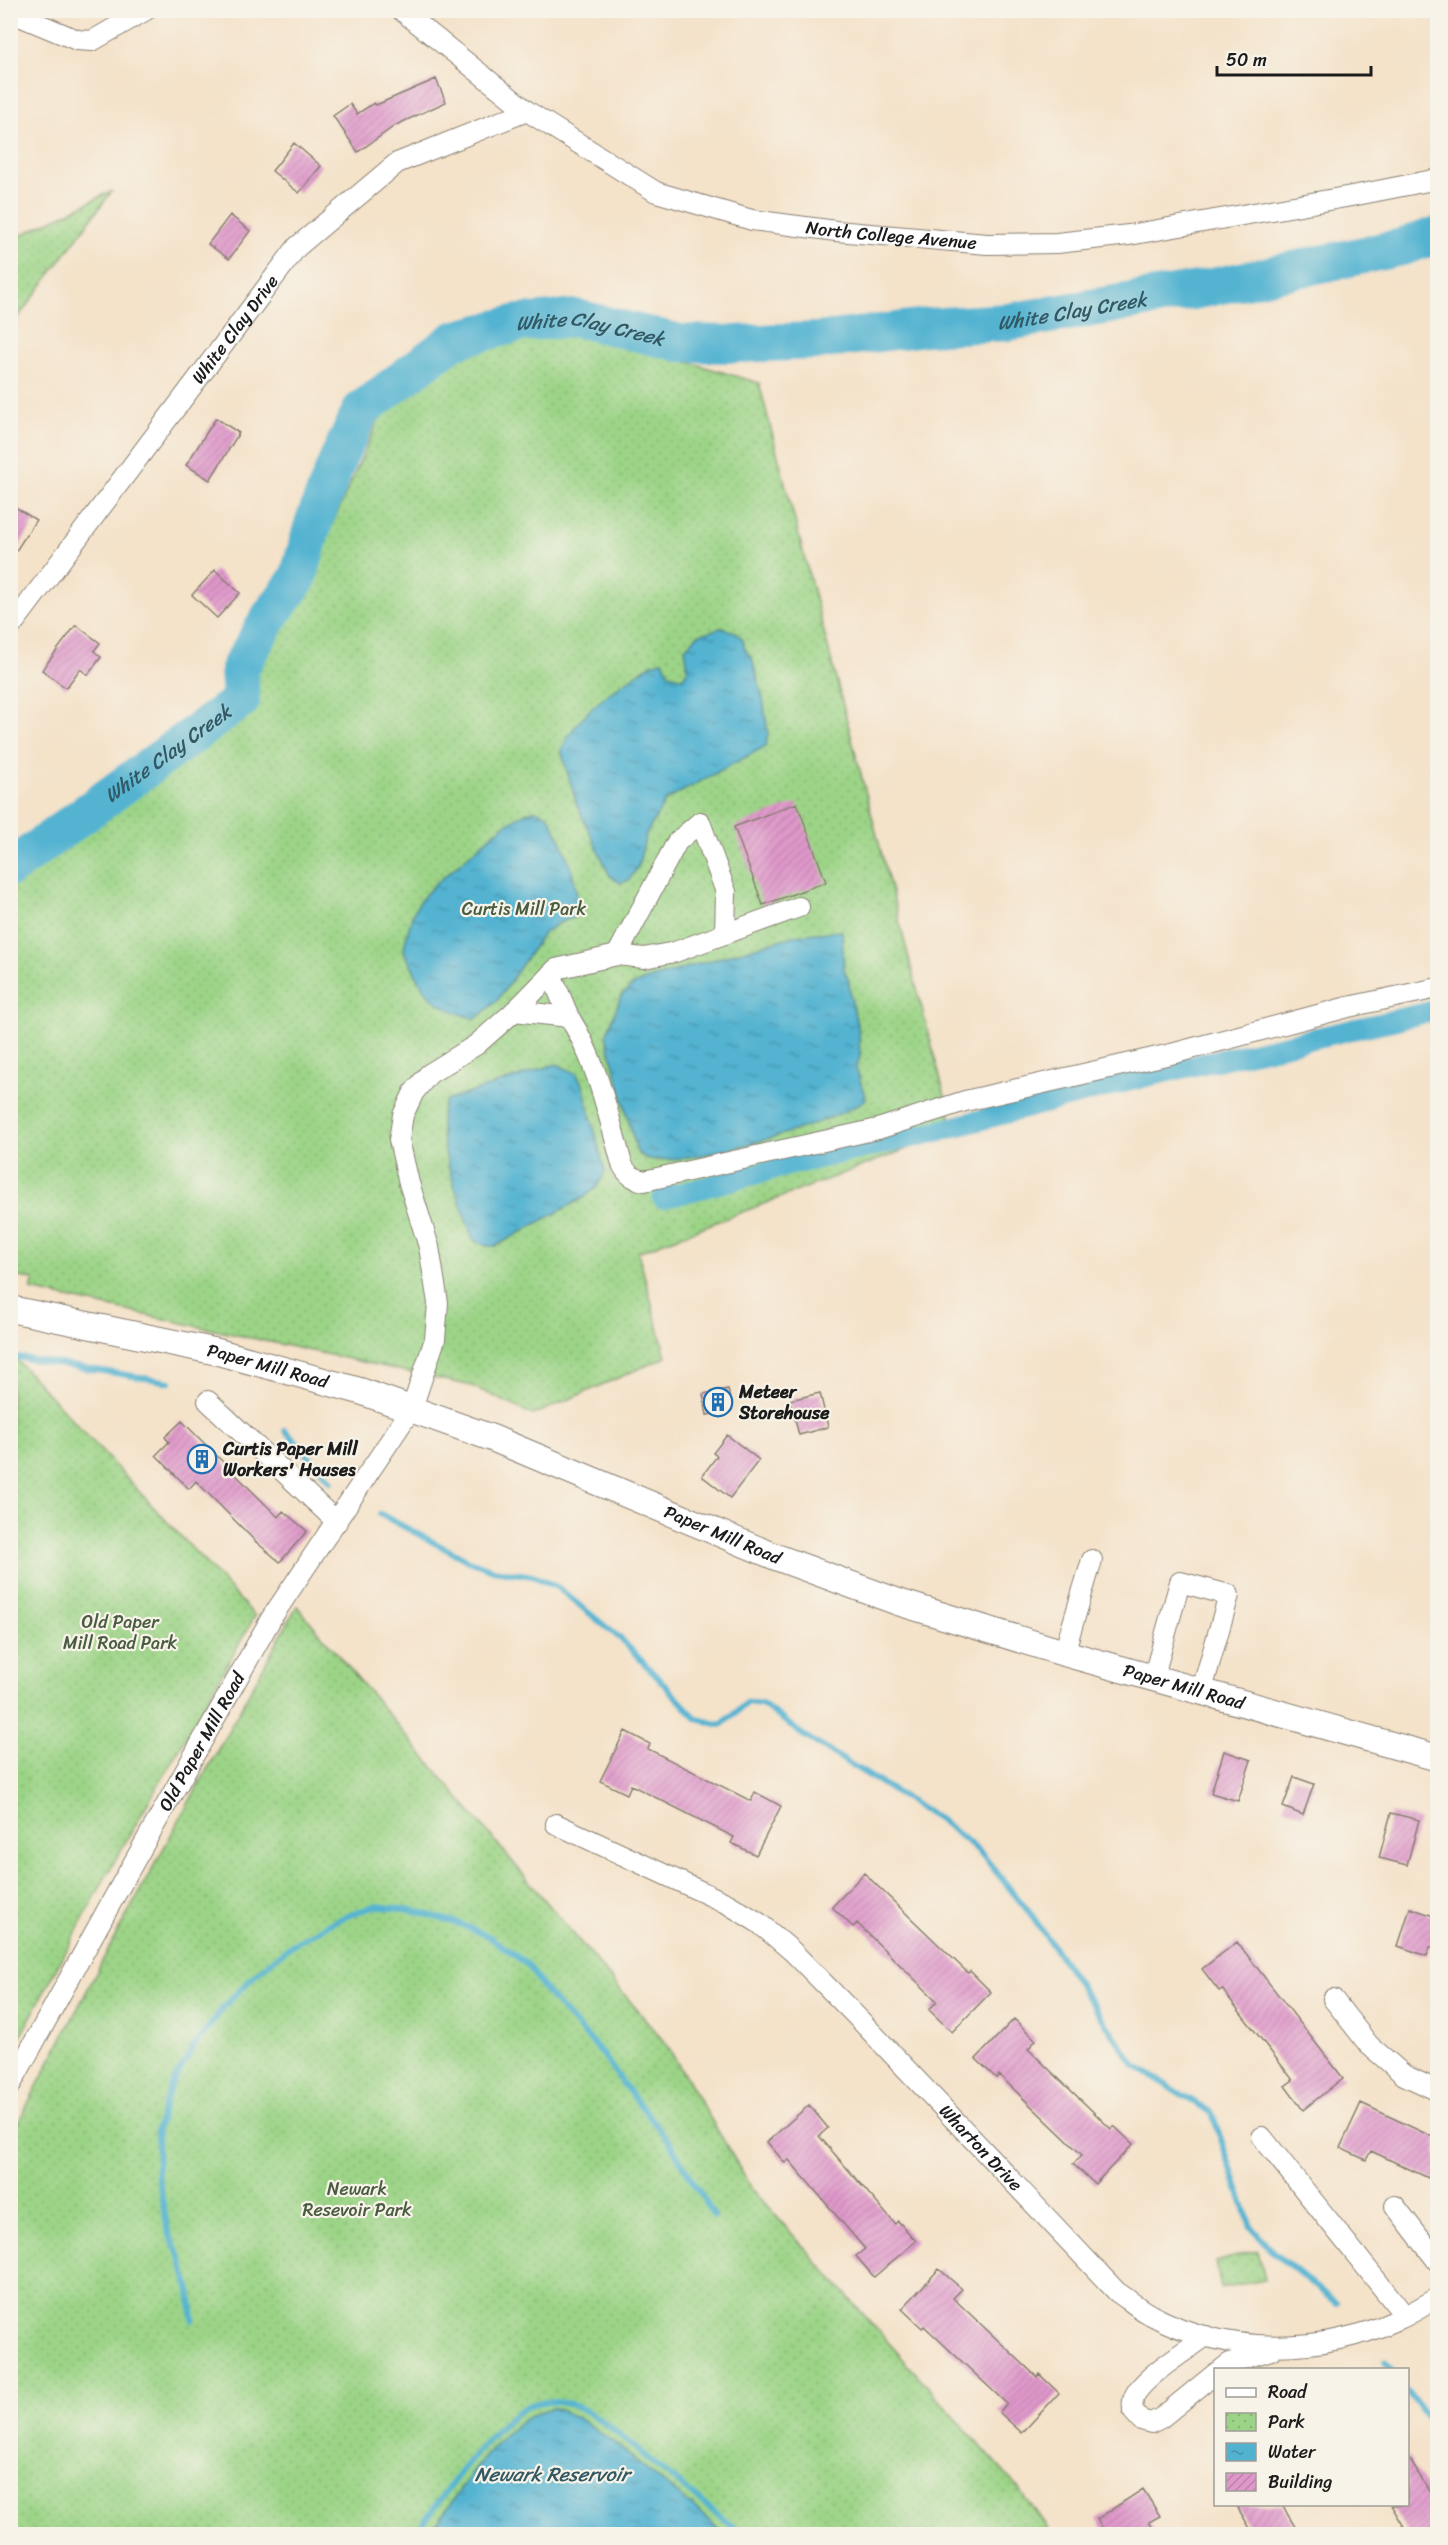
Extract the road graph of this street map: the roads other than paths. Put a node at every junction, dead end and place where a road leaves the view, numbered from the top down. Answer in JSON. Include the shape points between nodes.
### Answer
{"nodes":[{"id":1,"x":146,"y":10,"type":"edge"},
{"id":2,"x":401,"y":10,"type":"edge"},
{"id":3,"x":10,"y":12,"type":"edge"},
{"id":4,"x":527,"y":111,"type":"junction"},
{"id":5,"x":1437,"y":179,"type":"edge"},
{"id":6,"x":10,"y":628,"type":"edge"},
{"id":7,"x":799,"y":908,"type":"dead end"},
{"id":8,"x":725,"y":934,"type":"junction"},
{"id":9,"x":617,"y":955,"type":"junction"},
{"id":10,"x":551,"y":974,"type":"junction"},
{"id":11,"x":1437,"y":988,"type":"edge"},
{"id":12,"x":514,"y":1011,"type":"junction"},
{"id":13,"x":569,"y":1017,"type":"junction"},
{"id":14,"x":10,"y":1309,"type":"edge"},
{"id":15,"x":208,"y":1401,"type":"dead end"},
{"id":16,"x":412,"y":1408,"type":"junction"},
{"id":17,"x":337,"y":1522,"type":"junction"},
{"id":18,"x":1092,"y":1560,"type":"dead end"},
{"id":19,"x":1064,"y":1653,"type":"junction"},
{"id":20,"x":1153,"y":1679,"type":"junction"},
{"id":21,"x":1201,"y":1693,"type":"junction"},
{"id":22,"x":1437,"y":1758,"type":"edge"},
{"id":23,"x":556,"y":1824,"type":"dead end"},
{"id":24,"x":1333,"y":1999,"type":"dead end"},
{"id":25,"x":10,"y":2086,"type":"edge"},
{"id":26,"x":1437,"y":2091,"type":"edge"},
{"id":27,"x":1262,"y":2137,"type":"dead end"},
{"id":28,"x":1395,"y":2206,"type":"dead end"},
{"id":29,"x":1437,"y":2262,"type":"edge"},
{"id":30,"x":1437,"y":2298,"type":"edge"},
{"id":31,"x":1405,"y":2316,"type":"junction"},
{"id":32,"x":1206,"y":2336,"type":"junction"},
{"id":33,"x":1281,"y":2347,"type":"junction"},
{"id":34,"x":1224,"y":2368,"type":"edge"},
{"id":35,"x":1214,"y":2374,"type":"edge"}],
"edges":[{"from":1,"to":3,"type":"street","via":[[92,41],[77,40]]},
{"from":2,"to":4,"type":"street","name":"North College Avenue"},
{"from":4,"to":5,"type":"street","name":"North College Avenue","via":[[656,192],[742,217],[836,231],[987,244],[1057,243],[1130,235]]},
{"from":4,"to":6,"type":"street","name":"White Clay Drive","via":[[397,163],[297,247]]},
{"from":7,"to":8,"type":"street"},
{"from":8,"to":9,"type":"street","via":[[675,952],[644,958]]},
{"from":8,"to":9,"type":"street","via":[[726,892],[700,822],[677,842]]},
{"from":9,"to":10,"type":"street","via":[[556,969]]},
{"from":10,"to":12,"type":"street"},
{"from":10,"to":13,"type":"street"},
{"from":11,"to":13,"type":"street","via":[[964,1101],[878,1129],[644,1181],[633,1178],[622,1164],[594,1068]]},
{"from":12,"to":13,"type":"street"},
{"from":12,"to":16,"type":"street","name":"Old Paper Mill Road","via":[[476,1045],[429,1074],[414,1092],[403,1115],[399,1140],[429,1247],[438,1312],[435,1339]]},
{"from":14,"to":16,"type":"main road","name":"Paper Mill Road","via":[[218,1352]]},
{"from":15,"to":17,"type":"street"},
{"from":16,"to":17,"type":"street","name":"Old Paper Mill Road"},
{"from":16,"to":19,"type":"main road","name":"Paper Mill Road","via":[[858,1588]]},
{"from":17,"to":25,"type":"street","name":"Old Paper Mill Road","via":[[260,1637]]},
{"from":18,"to":19,"type":"street"},
{"from":19,"to":20,"type":"main road","name":"Paper Mill Road"},
{"from":20,"to":21,"type":"main road","name":"Paper Mill Road"},
{"from":20,"to":21,"type":"street","via":[[1180,1582],[1229,1595]]},
{"from":21,"to":22,"type":"main road","name":"Paper Mill Road"},
{"from":23,"to":32,"type":"street","name":"Wharton Drive","via":[[728,1904],[759,1923],[861,2021],[1117,2292],[1149,2314]]},
{"from":24,"to":26,"type":"street","via":[[1369,2045],[1404,2075]]},
{"from":27,"to":31,"type":"street"},
{"from":28,"to":29,"type":"street"},
{"from":30,"to":31,"type":"street","name":"Wharton Drive"},
{"from":31,"to":33,"type":"street","name":"Wharton Drive","via":[[1343,2338]]},
{"from":32,"to":33,"type":"street","name":"Wharton Drive","via":[[1233,2343]]},
{"from":32,"to":35,"type":"street","via":[[1137,2391],[1132,2400],[1133,2411],[1141,2420],[1151,2423]]},
{"from":33,"to":34,"type":"street"}]}
